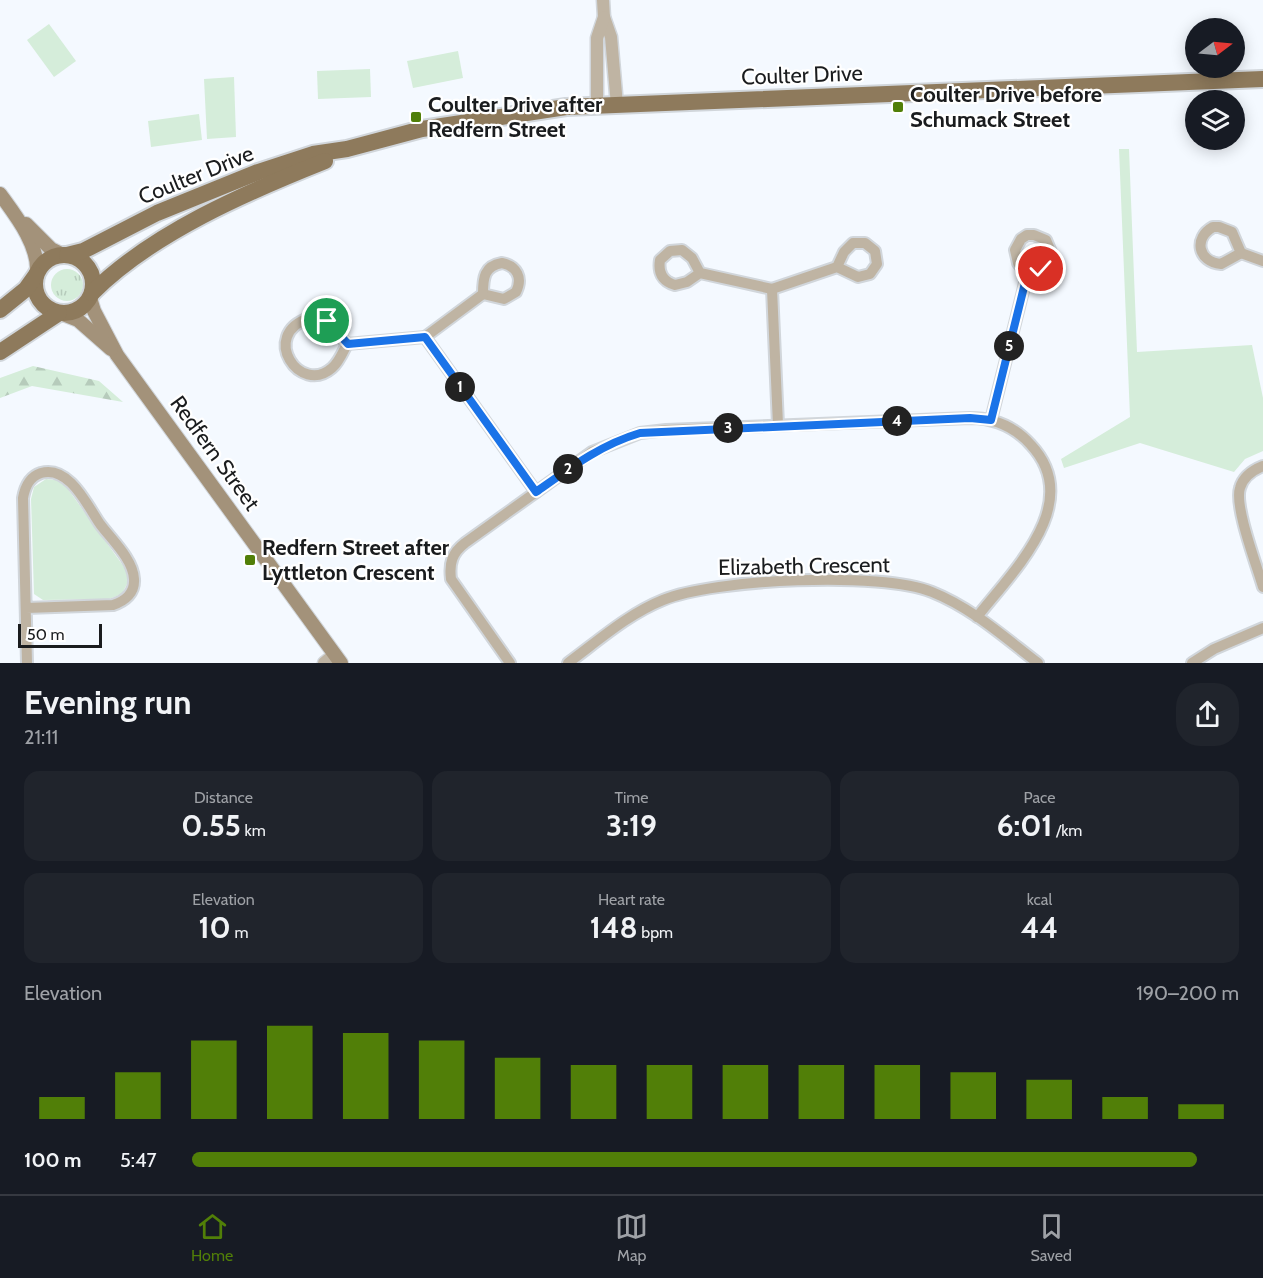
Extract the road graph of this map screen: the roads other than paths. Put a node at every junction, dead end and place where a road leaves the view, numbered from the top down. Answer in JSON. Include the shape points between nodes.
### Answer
{"nodes":[{"id":1,"x":603,"y":0,"type":"edge"},
{"id":2,"x":604,"y":17,"type":"junction"},
{"id":3,"x":1263,"y":79,"type":"edge"},
{"id":4,"x":617,"y":105,"type":"junction"},
{"id":5,"x":597,"y":106,"type":"junction"},
{"id":6,"x":347,"y":149,"type":"junction"},
{"id":7,"x":3,"y":199,"type":"edge"},
{"id":8,"x":1241,"y":253,"type":"dead end"},
{"id":9,"x":65,"y":255,"type":"junction"},
{"id":10,"x":1263,"y":261,"type":"edge"},
{"id":11,"x":837,"y":267,"type":"dead end"},
{"id":12,"x":700,"y":273,"type":"dead end"},
{"id":13,"x":36,"y":274,"type":"junction"},
{"id":14,"x":1027,"y":275,"type":"dead end"},
{"id":15,"x":772,"y":289,"type":"junction"},
{"id":16,"x":483,"y":294,"type":"dead end"},
{"id":17,"x":91,"y":296,"type":"junction"},
{"id":18,"x":0,"y":310,"type":"edge"},
{"id":19,"x":61,"y":314,"type":"junction"},
{"id":20,"x":425,"y":337,"type":"junction"},
{"id":21,"x":348,"y":344,"type":"junction"},
{"id":22,"x":0,"y":352,"type":"edge"},
{"id":23,"x":117,"y":355,"type":"junction"},
{"id":24,"x":991,"y":420,"type":"junction"},
{"id":25,"x":778,"y":426,"type":"junction"},
{"id":26,"x":1263,"y":466,"type":"edge"},
{"id":27,"x":536,"y":492,"type":"junction"},
{"id":28,"x":1263,"y":587,"type":"edge"},
{"id":29,"x":26,"y":608,"type":"junction"},
{"id":30,"x":977,"y":617,"type":"junction"},
{"id":31,"x":1263,"y":628,"type":"edge"},
{"id":32,"x":334,"y":660,"type":"edge"},
{"id":33,"x":27,"y":663,"type":"edge"},
{"id":34,"x":510,"y":663,"type":"edge"},
{"id":35,"x":568,"y":663,"type":"edge"},
{"id":36,"x":1038,"y":663,"type":"edge"},
{"id":37,"x":1192,"y":663,"type":"edge"}],
"edges":[{"from":1,"to":2,"type":"street"},
{"from":2,"to":4,"type":"street","via":[[611,38]]},
{"from":2,"to":5,"type":"street","via":[[597,38]]},
{"from":3,"to":4,"type":"main road","name":"Coulter Drive"},
{"from":4,"to":5,"type":"main road","name":"Coulter Drive"},
{"from":5,"to":6,"type":"main road","name":"Coulter Drive","via":[[528,111],[436,126]]},
{"from":6,"to":9,"type":"main road","name":"Coulter Drive","via":[[313,154],[258,172],[157,213],[83,251]]},
{"from":6,"to":17,"type":"main road","name":"Coulter Drive","via":[[207,215],[117,271]]},
{"from":7,"to":9,"type":"main road","via":[[51,249]]},
{"from":7,"to":13,"type":"main road","via":[[38,259]]},
{"from":8,"to":10,"type":"street"},
{"from":9,"to":13,"type":"main road","via":[[47,260]]},
{"from":9,"to":17,"type":"main road","via":[[77,258],[91,273]]},
{"from":11,"to":15,"type":"street"},
{"from":12,"to":15,"type":"street"},
{"from":13,"to":18,"type":"main road","via":[[26,290]]},
{"from":13,"to":19,"type":"main road","via":[[34,285],[42,304]]},
{"from":14,"to":24,"type":"street"},
{"from":15,"to":25,"type":"street"},
{"from":16,"to":20,"type":"street"},
{"from":17,"to":19,"type":"main road","via":[[79,310]]},
{"from":17,"to":23,"type":"main road","name":"Redfern Street"},
{"from":19,"to":22,"type":"main road"},
{"from":19,"to":23,"type":"main road","name":"Redfern Street","via":[[78,320]]},
{"from":20,"to":21,"type":"street"},
{"from":20,"to":27,"type":"street"},
{"from":21,"to":21,"type":"street","via":[[331,369],[314,375],[290,362],[285,344],[300,321],[318,318],[335,327]]},
{"from":23,"to":32,"type":"main road","name":"Redfern Street"},
{"from":24,"to":25,"type":"street"},
{"from":24,"to":30,"type":"street","via":[[1020,434],[1040,457],[1048,475],[1050,506],[1046,524]]},
{"from":25,"to":27,"type":"street","via":[[640,433],[592,452]]},
{"from":26,"to":28,"type":"street","via":[[1242,482],[1238,498]]},
{"from":27,"to":34,"type":"street","via":[[459,548],[449,566],[454,585]]},
{"from":29,"to":29,"type":"street","via":[[25,490],[33,476],[50,472],[71,483],[127,560],[134,575],[133,590],[121,603],[113,605]]},
{"from":29,"to":33,"type":"street"},
{"from":30,"to":35,"type":"street","name":"Elizabeth Crescent","via":[[930,591],[889,581],[710,587],[651,605]]},
{"from":30,"to":36,"type":"street","name":"Elizabeth Crescent"},
{"from":31,"to":37,"type":"street"}]}
